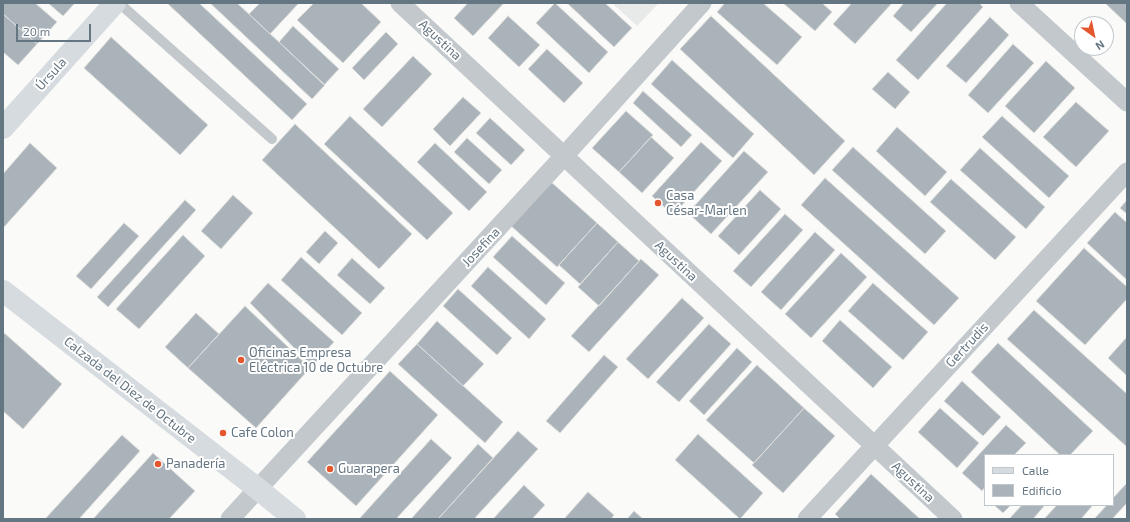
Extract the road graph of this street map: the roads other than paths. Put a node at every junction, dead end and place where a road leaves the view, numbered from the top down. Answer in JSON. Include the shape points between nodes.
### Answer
{"nodes":[{"id":1,"x":115,"y":3,"type":"edge"},
{"id":2,"x":119,"y":3,"type":"edge"},
{"id":3,"x":400,"y":3,"type":"edge"},
{"id":4,"x":702,"y":3,"type":"edge"},
{"id":5,"x":1019,"y":3,"type":"edge"},
{"id":6,"x":1127,"y":102,"type":"edge"},
{"id":7,"x":3,"y":128,"type":"edge"},
{"id":8,"x":272,"y":139,"type":"dead end"},
{"id":9,"x":564,"y":156,"type":"junction"},
{"id":10,"x":1127,"y":172,"type":"edge"},
{"id":11,"x":3,"y":291,"type":"edge"},
{"id":12,"x":875,"y":446,"type":"junction"},
{"id":13,"x":258,"y":489,"type":"junction"},
{"id":14,"x":230,"y":519,"type":"edge"},
{"id":15,"x":295,"y":519,"type":"edge"},
{"id":16,"x":807,"y":519,"type":"edge"},
{"id":17,"x":953,"y":519,"type":"edge"}],
"edges":[{"from":1,"to":7,"type":"main road","name":"Úrsula"},
{"from":2,"to":8,"type":"lane"},
{"from":3,"to":9,"type":"street","name":"Agustina"},
{"from":4,"to":9,"type":"street","name":"Josefina"},
{"from":5,"to":6,"type":"street"},
{"from":9,"to":12,"type":"street","name":"Agustina"},
{"from":9,"to":13,"type":"street","name":"Josefina"},
{"from":10,"to":12,"type":"street","name":"Gertrudis"},
{"from":11,"to":13,"type":"main road","name":"Calzada del Diez de Octubre"},
{"from":12,"to":16,"type":"street","name":"Gertrudis"},
{"from":12,"to":17,"type":"street","name":"Agustina"},
{"from":13,"to":14,"type":"street","name":"Josefina"},
{"from":13,"to":15,"type":"main road","name":"Calzada del Diez de Octubre"}]}
